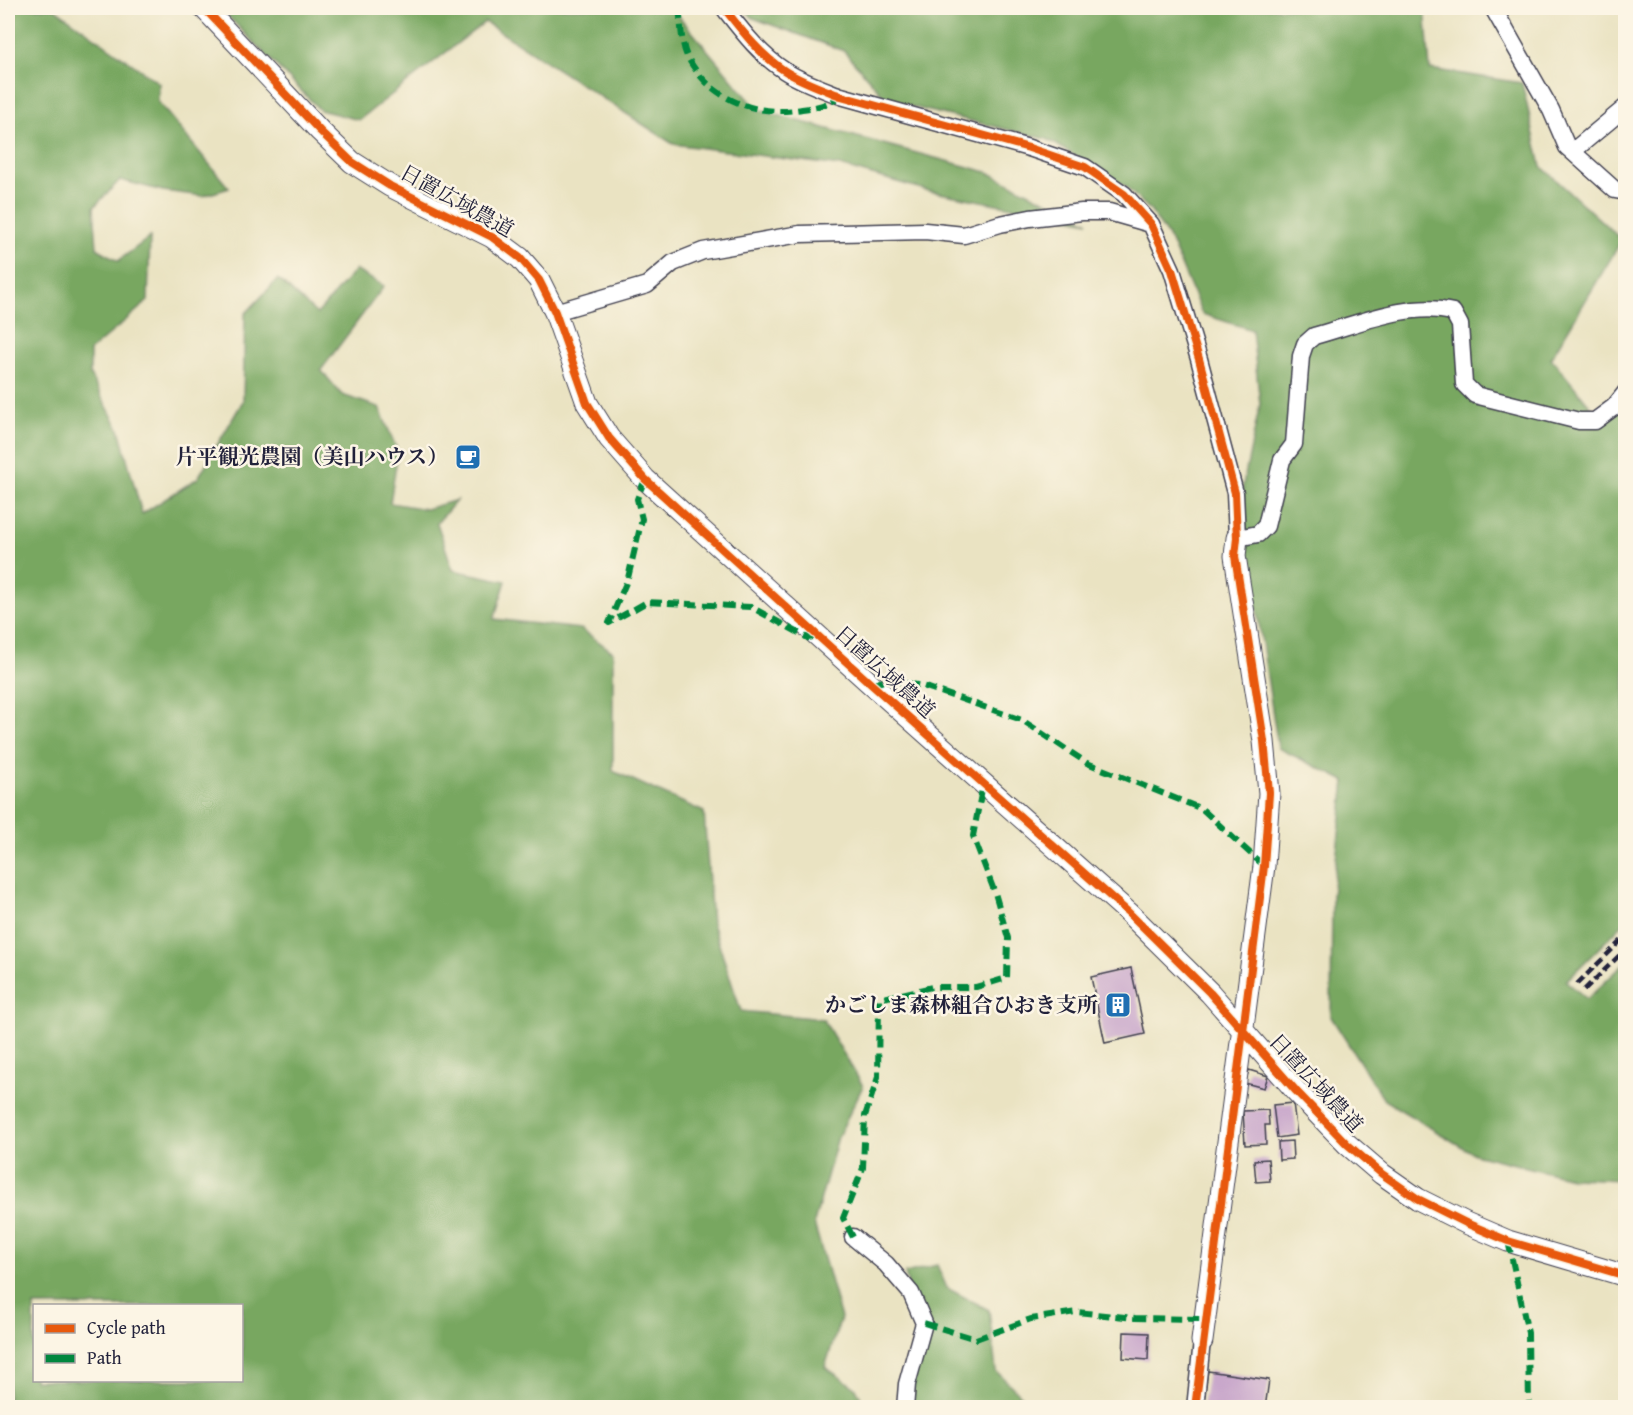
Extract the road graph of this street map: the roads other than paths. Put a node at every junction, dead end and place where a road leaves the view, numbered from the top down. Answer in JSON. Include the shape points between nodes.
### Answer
{"nodes":[{"id":1,"x":204,"y":8,"type":"edge"},
{"id":2,"x":724,"y":8,"type":"edge"},
{"id":3,"x":1493,"y":8,"type":"edge"},
{"id":4,"x":1626,"y":107,"type":"edge"},
{"id":5,"x":1572,"y":151,"type":"junction"},
{"id":6,"x":1626,"y":192,"type":"edge"},
{"id":7,"x":1151,"y":224,"type":"junction"},
{"id":8,"x":555,"y":312,"type":"junction"},
{"id":9,"x":1626,"y":392,"type":"edge"},
{"id":10,"x":1237,"y":538,"type":"junction"},
{"id":11,"x":1243,"y":1030,"type":"junction"},
{"id":12,"x":854,"y":1237,"type":"dead end"},
{"id":13,"x":1626,"y":1276,"type":"edge"},
{"id":14,"x":1202,"y":1341,"type":"joint"},
{"id":15,"x":905,"y":1407,"type":"edge"},
{"id":16,"x":1194,"y":1407,"type":"edge"}],
"edges":[{"from":1,"to":8,"type":"street","name":"日置広域農道","via":[[352,162],[390,186],[492,237],[520,258],[539,280]]},
{"from":2,"to":7,"type":"street","via":[[763,54],[795,76],[841,96],[1085,167],[1124,194]]},
{"from":3,"to":5,"type":"street"},
{"from":4,"to":5,"type":"street"},
{"from":5,"to":6,"type":"street","via":[[1615,190]]},
{"from":7,"to":8,"type":"street","via":[[1109,212],[1082,212],[1030,218],[964,235],[925,231],[800,234],[704,251],[673,263],[647,285]]},
{"from":7,"to":10,"type":"street","via":[[1172,270],[1199,359],[1235,493]]},
{"from":8,"to":11,"type":"street","name":"日置広域農道","via":[[587,403],[609,438],[645,478],[1129,913]]},
{"from":9,"to":10,"type":"street","via":[[1595,421],[1580,421],[1475,395],[1464,384],[1460,325],[1453,312],[1438,308],[1412,309],[1314,336],[1300,356],[1294,444],[1282,460],[1266,526],[1258,534]]},
{"from":10,"to":11,"type":"street","via":[[1235,556],[1269,793]]},
{"from":11,"to":13,"type":"street","name":"日置広域農道","via":[[1347,1144],[1418,1199],[1508,1241]]},
{"from":11,"to":14,"type":"street"},
{"from":12,"to":15,"type":"street","via":[[886,1263],[911,1293],[924,1323],[907,1384]]},
{"from":14,"to":16,"type":"street"}]}
